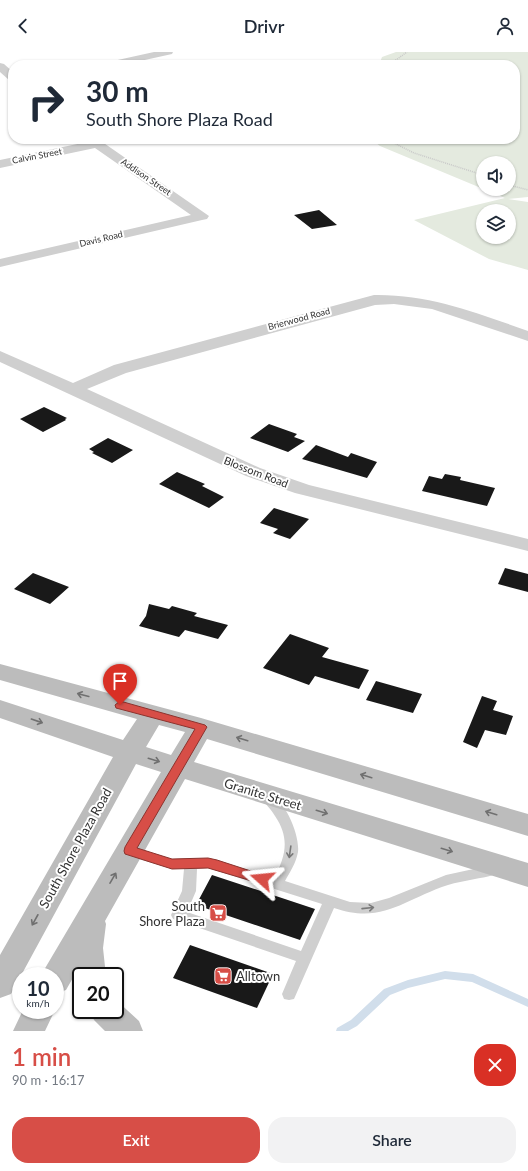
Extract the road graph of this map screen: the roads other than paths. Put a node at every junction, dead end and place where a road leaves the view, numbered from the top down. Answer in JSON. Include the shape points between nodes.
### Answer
{"nodes":[{"id":1,"x":168,"y":52,"type":"edge"},
{"id":2,"x":131,"y":60,"type":"edge"},
{"id":3,"x":0,"y":66,"type":"edge"},
{"id":4,"x":8,"y":78,"type":"edge"},
{"id":5,"x":82,"y":144,"type":"edge"},
{"id":6,"x":98,"y":144,"type":"edge"},
{"id":7,"x":0,"y":164,"type":"edge"},
{"id":8,"x":202,"y":216,"type":"joint"},
{"id":9,"x":0,"y":262,"type":"edge"},
{"id":10,"x":528,"y":336,"type":"edge"},
{"id":11,"x":0,"y":356,"type":"edge"},
{"id":12,"x":74,"y":389,"type":"junction"},
{"id":13,"x":528,"y":545,"type":"edge"},
{"id":14,"x":0,"y":672,"type":"edge"},
{"id":15,"x":0,"y":709,"type":"edge"},
{"id":16,"x":153,"y":714,"type":"junction"},
{"id":17,"x":201,"y":727,"type":"junction"},
{"id":18,"x":129,"y":752,"type":"junction"},
{"id":19,"x":178,"y":767,"type":"junction"},
{"id":20,"x":264,"y":794,"type":"junction"},
{"id":21,"x":528,"y":825,"type":"edge"},
{"id":22,"x":130,"y":851,"type":"junction"},
{"id":23,"x":190,"y":864,"type":"junction"},
{"id":24,"x":518,"y":872,"type":"edge"},
{"id":25,"x":277,"y":884,"type":"junction"},
{"id":26,"x":330,"y":901,"type":"junction"},
{"id":27,"x":94,"y":912,"type":"junction"},
{"id":28,"x":305,"y":958,"type":"junction"},
{"id":29,"x":62,"y":967,"type":"edge"},
{"id":30,"x":89,"y":967,"type":"edge"},
{"id":31,"x":0,"y":984,"type":"edge"},
{"id":32,"x":289,"y":994,"type":"dead end"},
{"id":33,"x":34,"y":1019,"type":"edge"},
{"id":34,"x":114,"y":1019,"type":"edge"},
{"id":35,"x":28,"y":1031,"type":"edge"},
{"id":36,"x":127,"y":1031,"type":"edge"}],
"edges":[{"from":1,"to":2,"type":"street"},
{"from":3,"to":4,"type":"street"},
{"from":5,"to":7,"type":"street","name":"Calvin Street"},
{"from":6,"to":8,"type":"street","name":"Addison Street"},
{"from":8,"to":9,"type":"street","name":"Davis Road"},
{"from":10,"to":12,"type":"street","name":"Brierwood Road","via":[[421,302],[398,299],[374,300],[120,369]]},
{"from":11,"to":12,"type":"street","name":"Blossom Road"},
{"from":12,"to":13,"type":"street","name":"Blossom Road","via":[[268,478],[348,501]]},
{"from":16,"to":14,"type":"main road","one_way":true},
{"from":15,"to":18,"type":"main road","name":"Granite Street","one_way":true},
{"from":16,"to":17,"type":"main road"},
{"from":16,"to":18,"type":"main road","name":"South Shore Plaza Road"},
{"from":17,"to":19,"type":"main road"},
{"from":21,"to":17,"type":"main road","one_way":true},
{"from":18,"to":19,"type":"main road","name":"Granite Street","one_way":true},
{"from":18,"to":31,"type":"main road","name":"South Shore Plaza Road","one_way":true},
{"from":19,"to":20,"type":"main road","name":"Granite Street"},
{"from":19,"to":22,"type":"main road"},
{"from":20,"to":24,"type":"main road","name":"Granite Street","one_way":true},
{"from":20,"to":25,"type":"lane","one_way":true,"via":[[284,818],[290,834],[289,861]]},
{"from":22,"to":23,"type":"lane","via":[[172,864]]},
{"from":27,"to":22,"type":"main road","one_way":true},
{"from":23,"to":25,"type":"lane","via":[[217,865]]},
{"from":23,"to":28,"type":"lane","via":[[189,895],[178,915]]},
{"from":26,"to":24,"type":"lane","one_way":true,"via":[[350,908],[371,909],[460,876],[491,870]]},
{"from":25,"to":26,"type":"lane"},
{"from":26,"to":28,"type":"lane"},
{"from":27,"to":29,"type":"main road"},
{"from":27,"to":30,"type":"main road","via":[[88,948]]},
{"from":28,"to":32,"type":"lane"},
{"from":33,"to":35,"type":"main road"},
{"from":34,"to":36,"type":"main road"}]}
